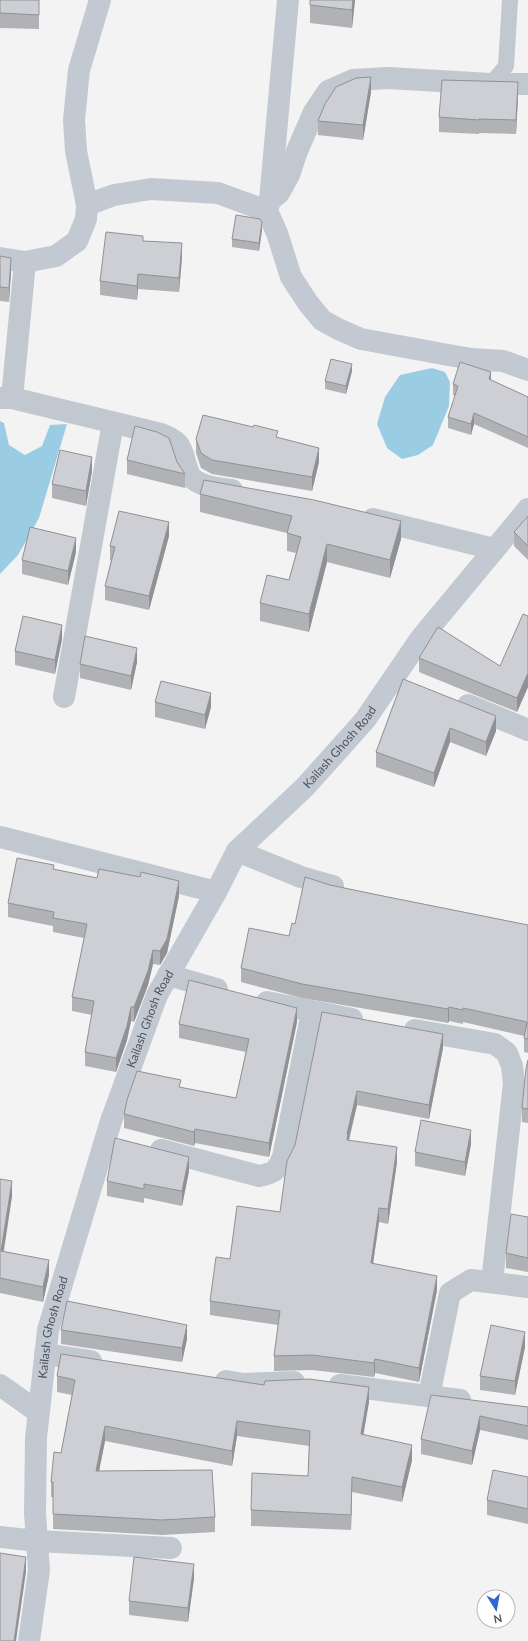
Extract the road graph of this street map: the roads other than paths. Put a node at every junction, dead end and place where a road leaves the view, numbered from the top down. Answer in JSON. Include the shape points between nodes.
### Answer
{"nodes":[{"id":1,"x":100,"y":0,"type":"edge"},
{"id":2,"x":288,"y":0,"type":"edge"},
{"id":3,"x":510,"y":0,"type":"edge"},
{"id":4,"x":491,"y":84,"type":"junction"},
{"id":5,"x":528,"y":84,"type":"edge"},
{"id":6,"x":87,"y":205,"type":"junction"},
{"id":7,"x":268,"y":206,"type":"junction"},
{"id":8,"x":0,"y":258,"type":"edge"},
{"id":9,"x":25,"y":262,"type":"junction"},
{"id":10,"x":528,"y":370,"type":"edge"},
{"id":11,"x":6,"y":398,"type":"edge"},
{"id":12,"x":113,"y":423,"type":"junction"},
{"id":13,"x":248,"y":493,"type":"edge"},
{"id":14,"x":528,"y":509,"type":"edge"},
{"id":15,"x":356,"y":515,"type":"edge"},
{"id":16,"x":494,"y":549,"type":"junction"},
{"id":17,"x":395,"y":676,"type":"junction"},
{"id":18,"x":418,"y":685,"type":"edge"},
{"id":19,"x":64,"y":697,"type":"dead end"},
{"id":20,"x":447,"y":697,"type":"edge"},
{"id":21,"x":528,"y":730,"type":"edge"},
{"id":22,"x":0,"y":837,"type":"edge"},
{"id":23,"x":237,"y":851,"type":"junction"},
{"id":24,"x":352,"y":891,"type":"edge"},
{"id":25,"x":216,"y":892,"type":"junction"},
{"id":26,"x":168,"y":976,"type":"junction"},
{"id":27,"x":312,"y":1012,"type":"junction"},
{"id":28,"x":373,"y":1022,"type":"edge"},
{"id":29,"x":396,"y":1027,"type":"edge"},
{"id":30,"x":106,"y":1136,"type":"junction"},
{"id":31,"x":492,"y":1282,"type":"junction"},
{"id":32,"x":528,"y":1287,"type":"edge"},
{"id":33,"x":45,"y":1354,"type":"junction"},
{"id":34,"x":114,"y":1364,"type":"edge"},
{"id":35,"x":205,"y":1378,"type":"edge"},
{"id":36,"x":0,"y":1385,"type":"edge"},
{"id":37,"x":429,"y":1396,"type":"junction"},
{"id":38,"x":482,"y":1403,"type":"edge"},
{"id":39,"x":38,"y":1412,"type":"junction"},
{"id":40,"x":0,"y":1537,"type":"edge"},
{"id":41,"x":37,"y":1541,"type":"junction"},
{"id":42,"x":171,"y":1548,"type":"dead end"},
{"id":43,"x":29,"y":1641,"type":"edge"}],
"edges":[{"from":1,"to":6,"type":"street","via":[[79,70],[74,120],[76,150]]},
{"from":2,"to":7,"type":"street"},
{"from":3,"to":4,"type":"lane","via":[[506,66]]},
{"from":4,"to":5,"type":"street"},
{"from":4,"to":7,"type":"street","via":[[388,78],[354,80],[328,91],[314,112],[289,175]]},
{"from":6,"to":7,"type":"street","via":[[114,195],[151,189],[218,193]]},
{"from":6,"to":9,"type":"street","via":[[86,219],[77,241],[56,256]]},
{"from":7,"to":10,"type":"street","via":[[291,277],[322,320],[361,339],[454,356],[503,361]]},
{"from":8,"to":9,"type":"street"},
{"from":9,"to":11,"type":"street"},
{"from":11,"to":12,"type":"street"},
{"from":12,"to":13,"type":"street","via":[[173,439],[180,445],[191,477],[209,486]]},
{"from":12,"to":19,"type":"street"},
{"from":14,"to":16,"type":"street","name":"Kailash Ghosh Road"},
{"from":15,"to":16,"type":"street"},
{"from":16,"to":17,"type":"street","name":"Kailash Ghosh Road","via":[[421,638]]},
{"from":17,"to":18,"type":"street"},
{"from":17,"to":23,"type":"street","name":"Kailash Ghosh Road","via":[[365,720],[305,788]]},
{"from":20,"to":21,"type":"street"},
{"from":22,"to":25,"type":"street"},
{"from":23,"to":24,"type":"street","via":[[301,877]]},
{"from":23,"to":25,"type":"street","name":"Kailash Ghosh Road"},
{"from":25,"to":26,"type":"street","name":"Kailash Ghosh Road"},
{"from":26,"to":27,"type":"street"},
{"from":26,"to":30,"type":"street","name":"Kailash Ghosh Road","via":[[157,995]]},
{"from":27,"to":28,"type":"street"},
{"from":27,"to":30,"type":"street","via":[[282,1157],[279,1167],[271,1174],[259,1176]]},
{"from":29,"to":31,"type":"street","via":[[495,1044],[507,1053],[512,1066],[514,1083]]},
{"from":30,"to":33,"type":"street","name":"Kailash Ghosh Road","via":[[48,1330]]},
{"from":31,"to":32,"type":"street"},
{"from":31,"to":37,"type":"street","via":[[471,1280],[450,1293]]},
{"from":33,"to":34,"type":"street"},
{"from":33,"to":39,"type":"street","name":"Kailash Ghosh Road"},
{"from":35,"to":37,"type":"street","via":[[243,1384],[310,1382]]},
{"from":36,"to":39,"type":"street"},
{"from":37,"to":38,"type":"street"},
{"from":39,"to":41,"type":"street","name":"Kailash Ghosh Road","via":[[34,1514]]},
{"from":40,"to":41,"type":"street"},
{"from":41,"to":42,"type":"street"},
{"from":41,"to":43,"type":"street","name":"Kailash Ghosh Road","via":[[39,1570]]}]}
